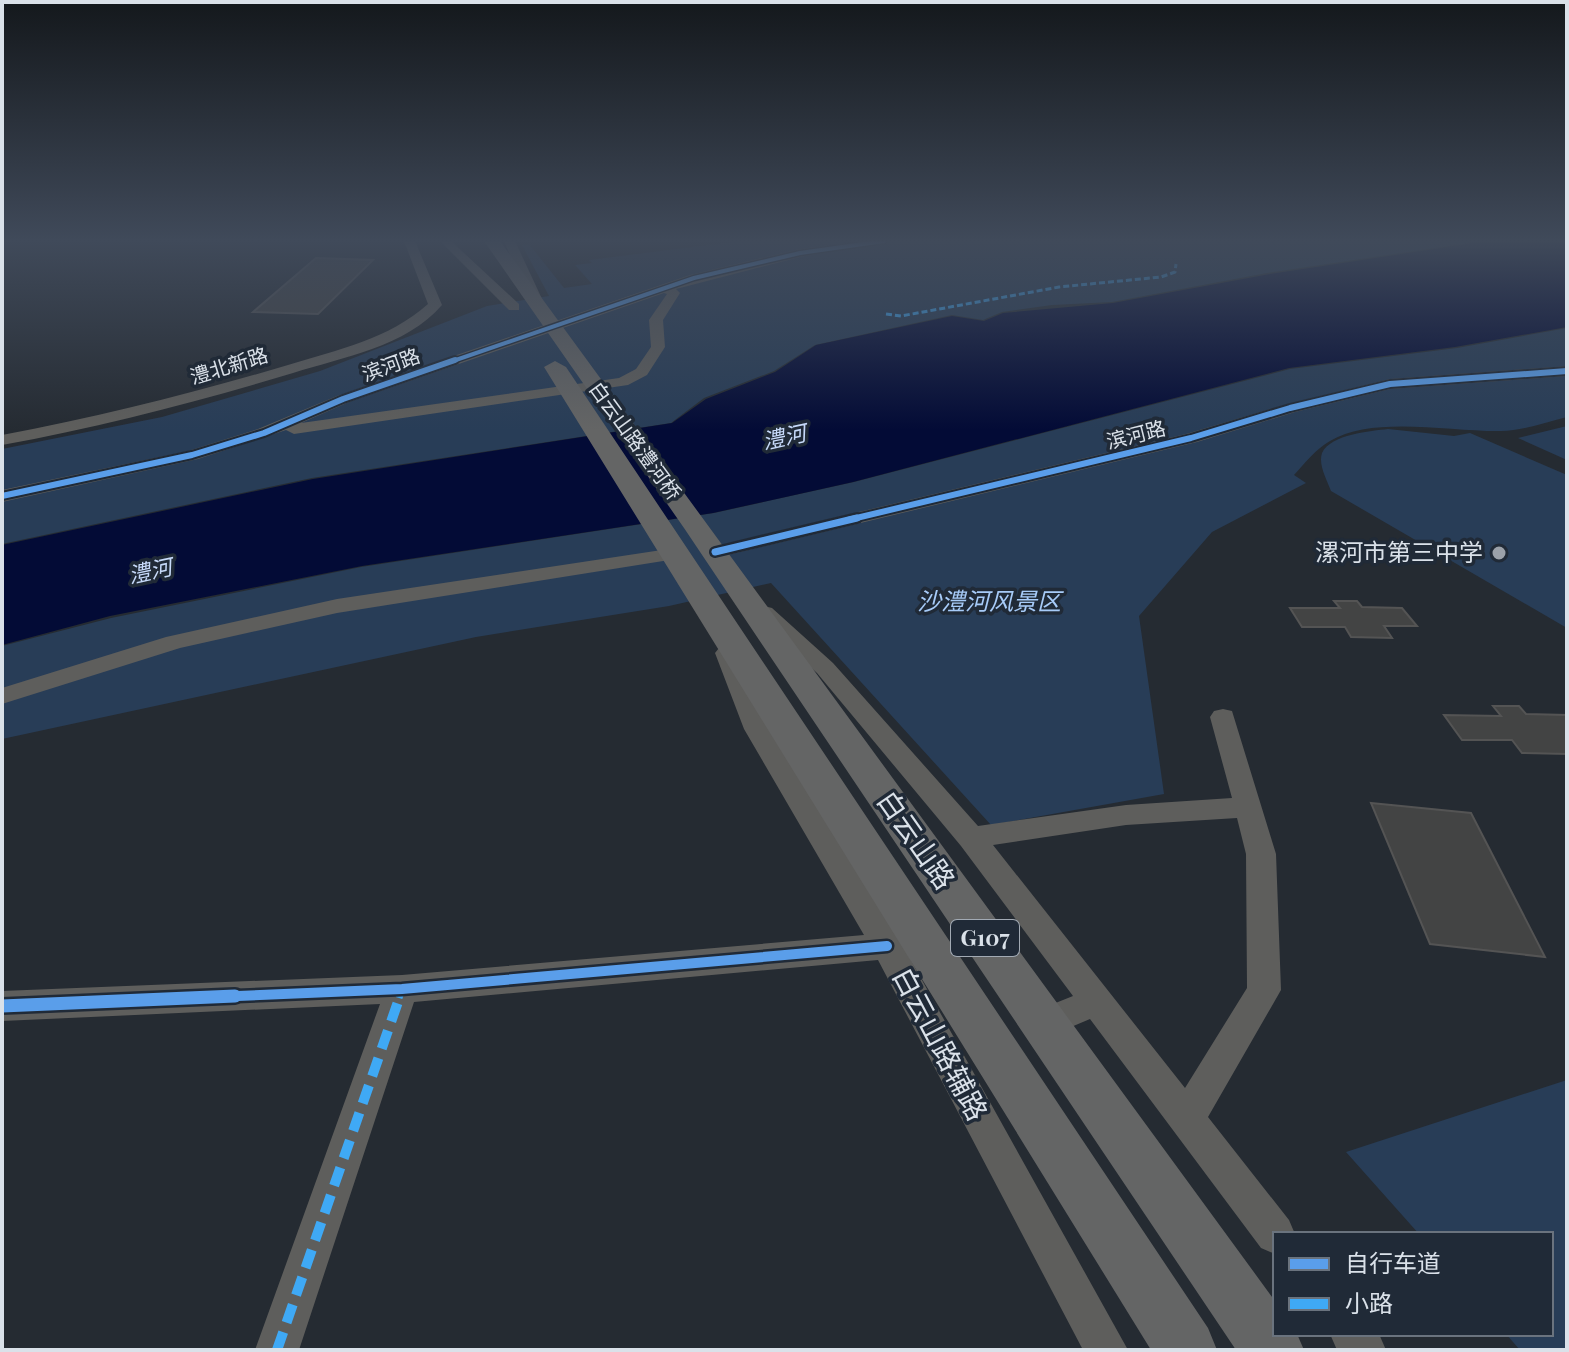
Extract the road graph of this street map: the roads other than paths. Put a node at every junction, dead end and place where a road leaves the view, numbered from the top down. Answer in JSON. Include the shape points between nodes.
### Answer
{"nodes":[{"id":1,"x":435,"y":304,"type":"edge"},
{"id":2,"x":511,"y":304,"type":"edge"},
{"id":3,"x":512,"y":304,"type":"edge"},
{"id":4,"x":538,"y":304,"type":"edge"},
{"id":5,"x":620,"y":304,"type":"edge"},
{"id":6,"x":667,"y":304,"type":"edge"},
{"id":7,"x":514,"y":307,"type":"junction"},
{"id":8,"x":555,"y":327,"type":"junction"},
{"id":9,"x":533,"y":334,"type":"junction"},
{"id":10,"x":561,"y":357,"type":"junction"},
{"id":11,"x":1567,"y":371,"type":"edge"},
{"id":12,"x":264,"y":433,"type":"junction"},
{"id":13,"x":2,"y":440,"type":"edge"},
{"id":14,"x":2,"y":496,"type":"edge"},
{"id":15,"x":688,"y":542,"type":"junction"},
{"id":16,"x":727,"y":602,"type":"junction"},
{"id":17,"x":2,"y":696,"type":"edge"},
{"id":18,"x":1223,"y":717,"type":"dead end"},
{"id":19,"x":1248,"y":807,"type":"junction"},
{"id":20,"x":971,"y":838,"type":"junction"},
{"id":21,"x":887,"y":946,"type":"junction"},
{"id":22,"x":402,"y":989,"type":"junction"},
{"id":23,"x":1097,"y":1001,"type":"junction"},
{"id":24,"x":2,"y":1006,"type":"edge"},
{"id":25,"x":1045,"y":1023,"type":"junction"},
{"id":26,"x":1187,"y":1119,"type":"junction"},
{"id":27,"x":1273,"y":1232,"type":"edge"},
{"id":28,"x":277,"y":1350,"type":"edge"},
{"id":29,"x":1106,"y":1350,"type":"edge"},
{"id":30,"x":1186,"y":1350,"type":"edge"},
{"id":31,"x":1273,"y":1350,"type":"edge"}],
"edges":[{"from":1,"to":13,"type":"street","name":"澧北新路","via":[[409,326],[352,349],[206,395]]},
{"from":2,"to":7,"type":"street"},
{"from":3,"to":7,"type":"highway","number":"G107"},
{"from":4,"to":8,"type":"highway","number":"G107"},
{"from":5,"to":8,"type":"street","name":"滨河路"},
{"from":6,"to":12,"type":"street","via":[[656,320],[658,347],[642,372],[623,382]]},
{"from":7,"to":9,"type":"highway","number":"G107"},
{"from":8,"to":9,"type":"street","name":"滨河路"},
{"from":8,"to":10,"type":"highway","number":"G107"},
{"from":9,"to":10,"type":"highway","number":"G107"},
{"from":9,"to":12,"type":"street","name":"滨河路","via":[[343,399]]},
{"from":10,"to":15,"type":"highway","name":"白云山路澧河桥","number":"G107"},
{"from":10,"to":15,"type":"highway","name":"白云山路澧河桥","number":"G107"},
{"from":11,"to":15,"type":"street","name":"滨河路","via":[[1390,384],[1151,448]]},
{"from":12,"to":14,"type":"street","name":"滨河路","via":[[192,455]]},
{"from":15,"to":16,"type":"highway","name":"白云山路","number":"G107"},
{"from":15,"to":17,"type":"street","name":"滨河路","via":[[337,606],[174,642]]},
{"from":16,"to":20,"type":"street","via":[[825,668]]},
{"from":16,"to":21,"type":"street","name":"白云山路辅路","via":[[757,729]]},
{"from":16,"to":25,"type":"highway","name":"白云山路","number":"G107"},
{"from":16,"to":30,"type":"highway","name":"白云山路","number":"G107"},
{"from":18,"to":19,"type":"street"},
{"from":19,"to":20,"type":"street","via":[[1126,815]]},
{"from":19,"to":26,"type":"street","via":[[1261,854],[1264,990]]},
{"from":20,"to":23,"type":"street"},
{"from":21,"to":22,"type":"street"},
{"from":21,"to":29,"type":"street","name":"白云山路辅路"},
{"from":22,"to":24,"type":"street"},
{"from":22,"to":28,"type":"street"},
{"from":23,"to":25,"type":"street"},
{"from":23,"to":26,"type":"street"},
{"from":25,"to":31,"type":"highway","name":"白云山路","number":"G107"},
{"from":26,"to":27,"type":"street"}]}
